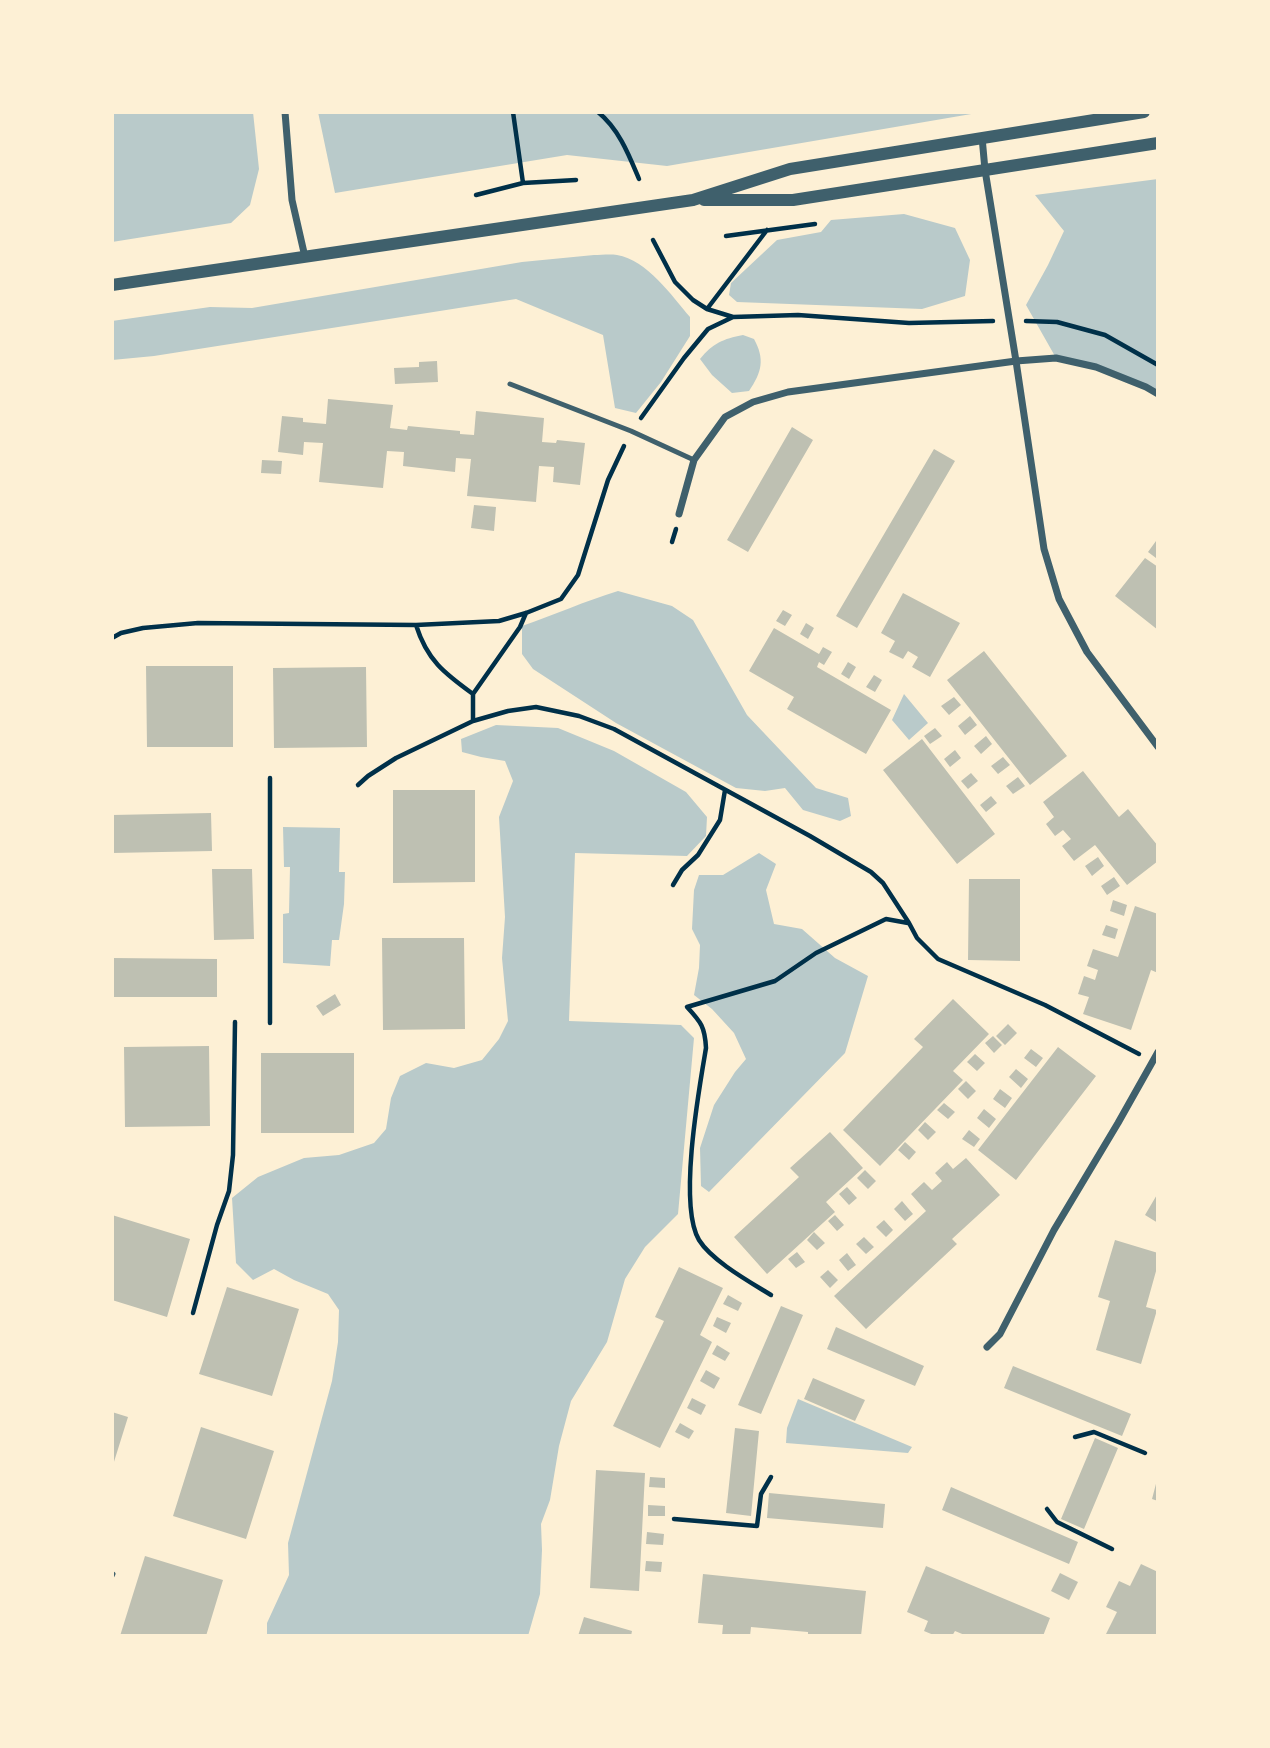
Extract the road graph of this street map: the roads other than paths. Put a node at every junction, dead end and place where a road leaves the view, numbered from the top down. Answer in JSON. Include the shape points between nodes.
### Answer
{"nodes":[{"id":1,"x":285,"y":112,"type":"edge"},
{"id":2,"x":1144,"y":112,"type":"edge"},
{"id":3,"x":982,"y":137,"type":"junction"},
{"id":4,"x":1158,"y":143,"type":"edge"},
{"id":5,"x":985,"y":170,"type":"junction"},
{"id":6,"x":693,"y":200,"type":"junction"},
{"id":7,"x":305,"y":258,"type":"junction"},
{"id":8,"x":112,"y":285,"type":"edge"},
{"id":9,"x":1016,"y":361,"type":"junction"},
{"id":10,"x":510,"y":384,"type":"dead end"},
{"id":11,"x":1158,"y":394,"type":"edge"},
{"id":12,"x":694,"y":460,"type":"junction"},
{"id":13,"x":679,"y":514,"type":"dead end"},
{"id":14,"x":1158,"y":747,"type":"edge"},
{"id":15,"x":1158,"y":1052,"type":"edge"},
{"id":16,"x":987,"y":1347,"type":"dead end"}],
"edges":[{"from":1,"to":7,"type":"street","via":[[292,200]]},
{"from":2,"to":3,"type":"street"},
{"from":3,"to":5,"type":"street"},
{"from":3,"to":6,"type":"street","via":[[790,169]]},
{"from":4,"to":5,"type":"street"},
{"from":5,"to":6,"type":"street","via":[[793,200]]},
{"from":5,"to":9,"type":"street"},
{"from":6,"to":7,"type":"street"},
{"from":7,"to":8,"type":"street"},
{"from":9,"to":11,"type":"street","via":[[1056,358],[1096,367]]},
{"from":9,"to":12,"type":"street","via":[[788,392],[753,402],[725,417]]},
{"from":9,"to":14,"type":"street","via":[[1044,549],[1059,598],[1087,652]]},
{"from":10,"to":12,"type":"lane"},
{"from":12,"to":13,"type":"street"},
{"from":15,"to":16,"type":"street","via":[[1054,1230],[1000,1334]]}]}
